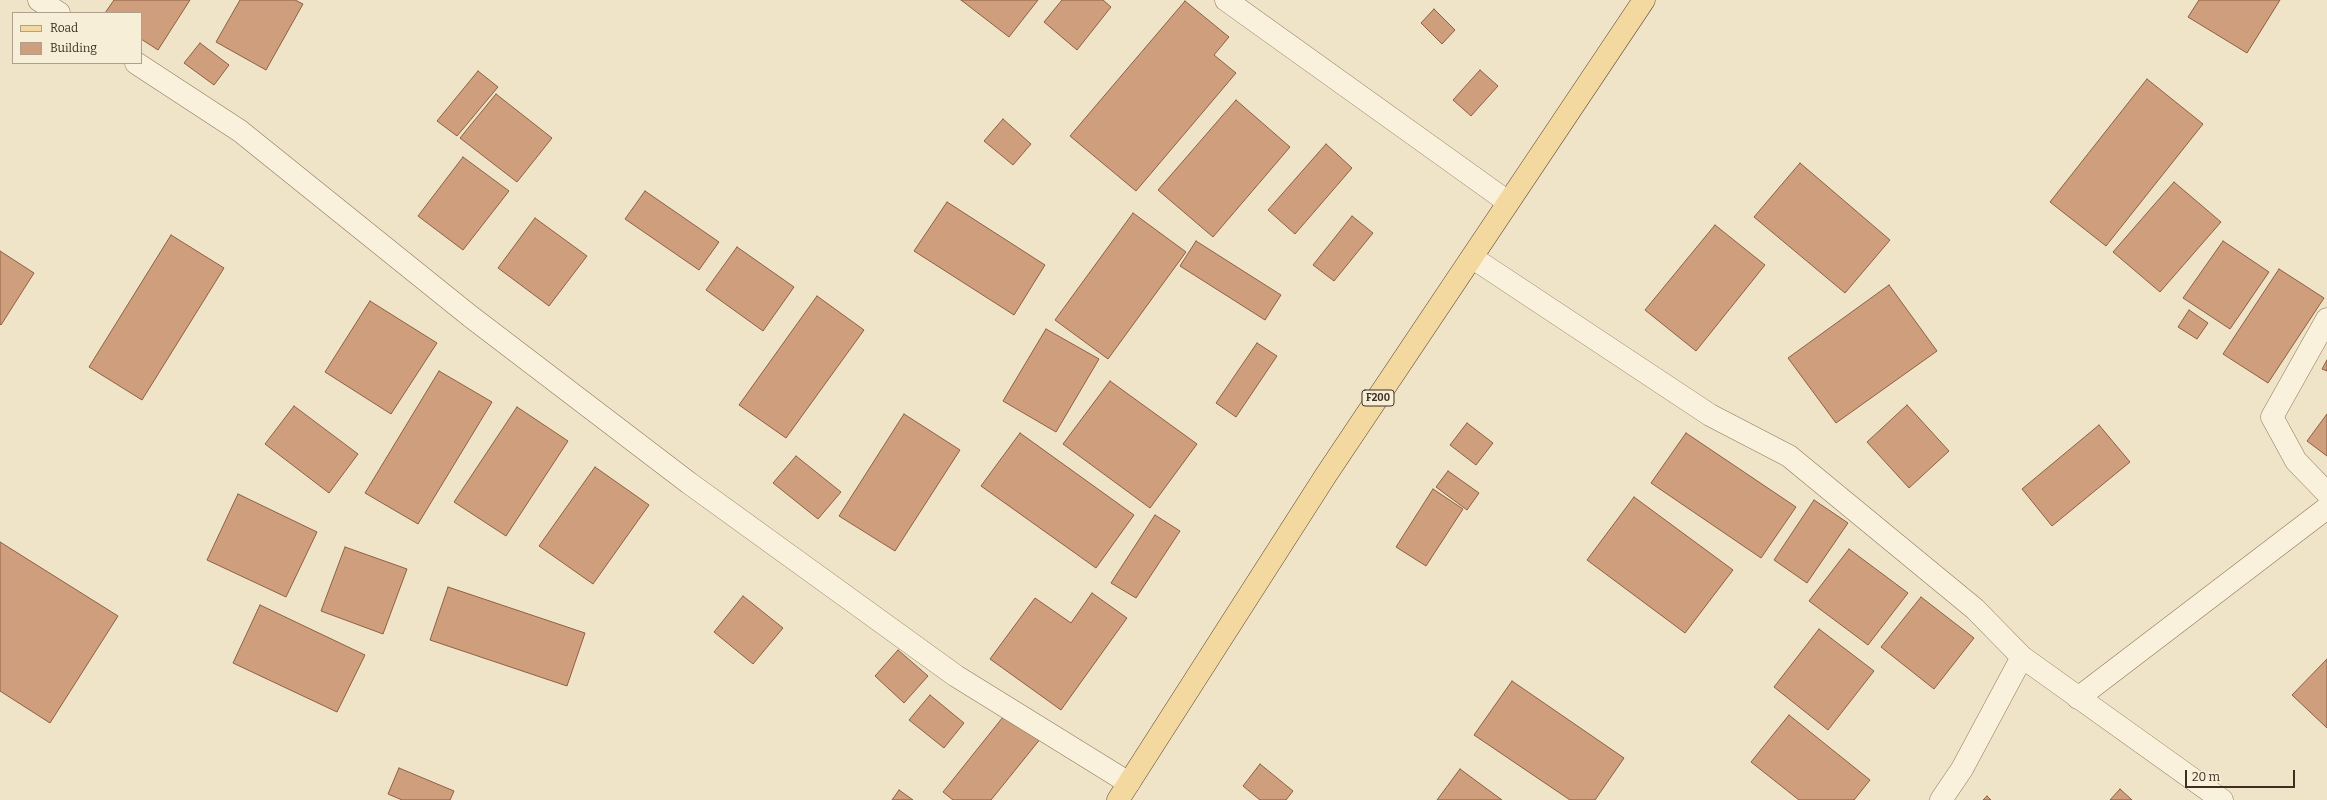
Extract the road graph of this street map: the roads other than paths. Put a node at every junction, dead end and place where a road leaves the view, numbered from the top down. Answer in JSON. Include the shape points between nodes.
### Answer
{"nodes":[{"id":1,"x":39,"y":0,"type":"edge"},
{"id":2,"x":1226,"y":0,"type":"edge"},
{"id":3,"x":1644,"y":0,"type":"edge"},
{"id":4,"x":57,"y":12,"type":"edge"},
{"id":5,"x":138,"y":64,"type":"edge"},
{"id":6,"x":1508,"y":202,"type":"junction"},
{"id":7,"x":1473,"y":258,"type":"junction"},
{"id":8,"x":2327,"y":319,"type":"edge"},
{"id":9,"x":2327,"y":493,"type":"edge"},
{"id":10,"x":2327,"y":508,"type":"edge"},
{"id":11,"x":2022,"y":657,"type":"junction"},
{"id":12,"x":2078,"y":698,"type":"junction"},
{"id":13,"x":1124,"y":792,"type":"edge"},
{"id":14,"x":1941,"y":800,"type":"edge"},
{"id":15,"x":2222,"y":800,"type":"edge"}],
"edges":[{"from":1,"to":4,"type":"street"},
{"from":2,"to":6,"type":"street"},
{"from":3,"to":6,"type":"main road","number":"F200"},
{"from":5,"to":13,"type":"street","via":[[240,131],[470,316],[696,487],[956,676]]},
{"from":6,"to":7,"type":"main road","number":"F200"},
{"from":7,"to":11,"type":"street","via":[[1710,415],[1789,456],[1975,609]]},
{"from":7,"to":13,"type":"main road","number":"F200","via":[[1326,475]]},
{"from":8,"to":9,"type":"street","via":[[2272,417],[2296,461]]},
{"from":10,"to":12,"type":"street"},
{"from":11,"to":12,"type":"street"},
{"from":11,"to":14,"type":"street","via":[[1962,769]]},
{"from":12,"to":15,"type":"street"}]}
